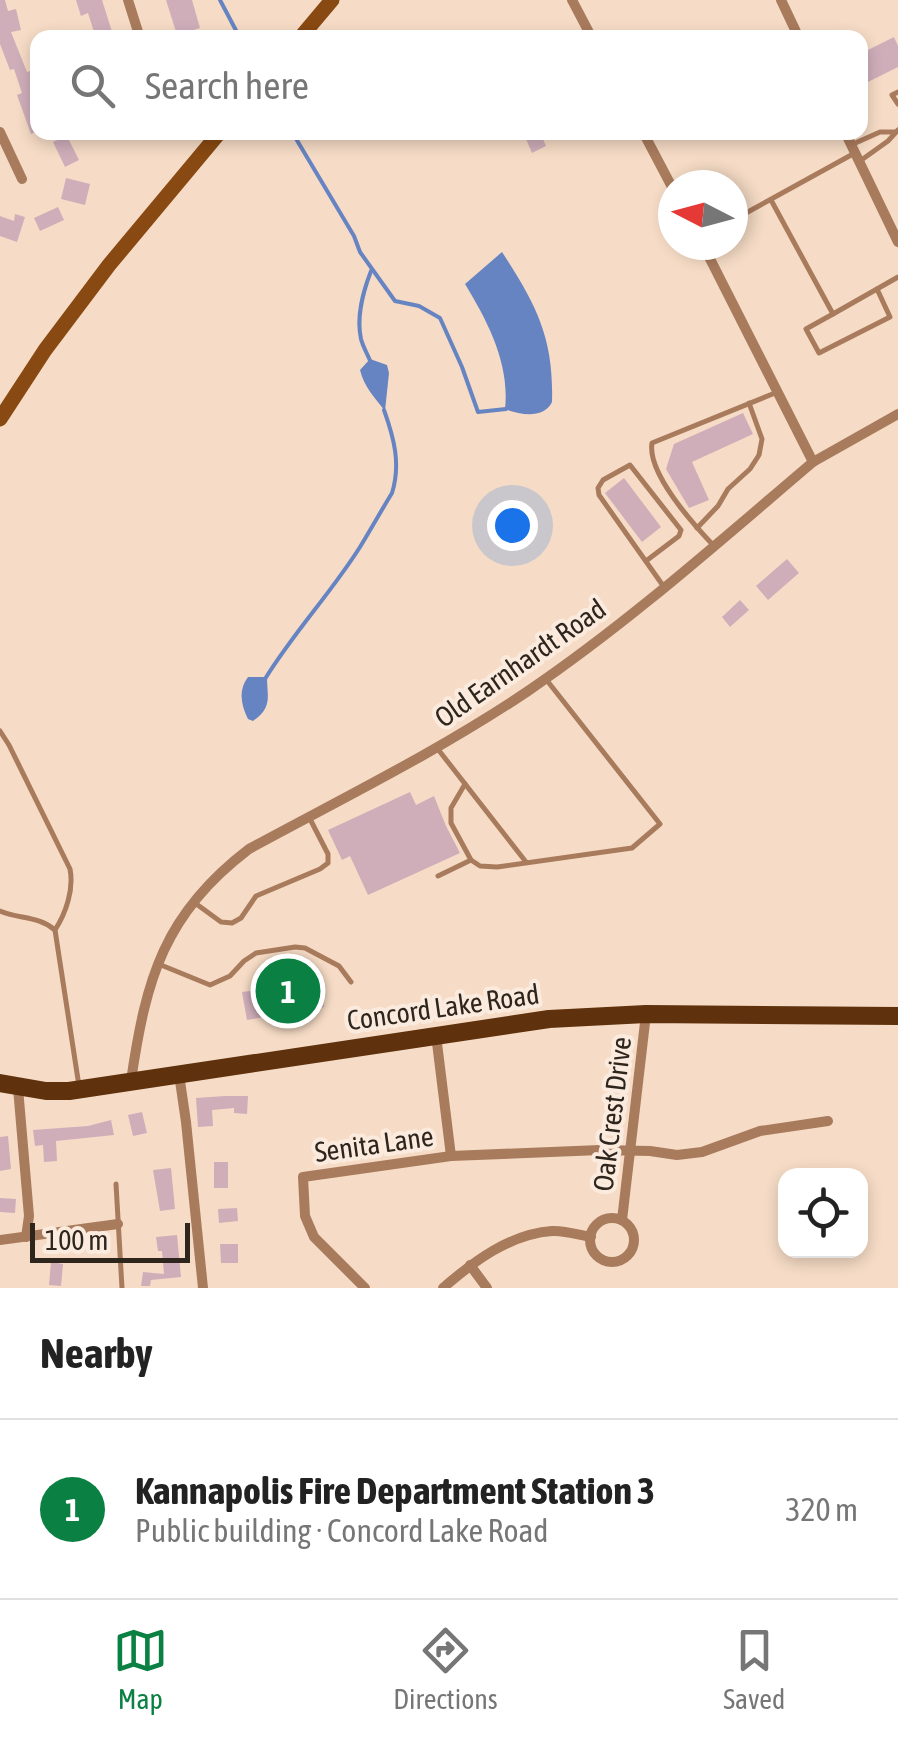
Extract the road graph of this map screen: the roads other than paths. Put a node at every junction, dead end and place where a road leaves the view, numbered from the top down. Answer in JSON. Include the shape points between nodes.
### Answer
{"nodes":[{"id":1,"x":128,"y":0,"type":"edge"},
{"id":2,"x":332,"y":0,"type":"edge"},
{"id":3,"x":572,"y":0,"type":"edge"},
{"id":4,"x":780,"y":0,"type":"edge"},
{"id":5,"x":137,"y":30,"type":"edge"},
{"id":6,"x":307,"y":30,"type":"edge"},
{"id":7,"x":588,"y":30,"type":"edge"},
{"id":8,"x":794,"y":30,"type":"edge"},
{"id":9,"x":898,"y":92,"type":"edge"},
{"id":10,"x":898,"y":104,"type":"edge"},
{"id":11,"x":896,"y":131,"type":"edge"},
{"id":12,"x":0,"y":132,"type":"edge"},
{"id":13,"x":213,"y":140,"type":"edge"},
{"id":14,"x":647,"y":140,"type":"edge"},
{"id":15,"x":849,"y":140,"type":"edge"},
{"id":16,"x":856,"y":153,"type":"junction"},
{"id":17,"x":663,"y":170,"type":"edge"},
{"id":18,"x":22,"y":179,"type":"dead end"},
{"id":19,"x":771,"y":200,"type":"junction"},
{"id":20,"x":748,"y":212,"type":"edge"},
{"id":21,"x":898,"y":242,"type":"edge"},
{"id":22,"x":711,"y":260,"type":"edge"},
{"id":23,"x":898,"y":277,"type":"edge"},
{"id":24,"x":876,"y":289,"type":"junction"},
{"id":25,"x":833,"y":314,"type":"junction"},
{"id":26,"x":778,"y":392,"type":"junction"},
{"id":27,"x":749,"y":403,"type":"junction"},
{"id":28,"x":898,"y":414,"type":"edge"},
{"id":29,"x":0,"y":418,"type":"edge"},
{"id":30,"x":813,"y":462,"type":"junction"},
{"id":31,"x":696,"y":528,"type":"junction"},
{"id":32,"x":714,"y":546,"type":"junction"},
{"id":33,"x":646,"y":560,"type":"junction"},
{"id":34,"x":664,"y":587,"type":"junction"},
{"id":35,"x":545,"y":678,"type":"junction"},
{"id":36,"x":0,"y":731,"type":"edge"},
{"id":37,"x":437,"y":748,"type":"junction"},
{"id":38,"x":465,"y":784,"type":"junction"},
{"id":39,"x":308,"y":817,"type":"junction"},
{"id":40,"x":471,"y":860,"type":"junction"},
{"id":41,"x":526,"y":862,"type":"junction"},
{"id":42,"x":438,"y":876,"type":"dead end"},
{"id":43,"x":193,"y":901,"type":"junction"},
{"id":44,"x":0,"y":911,"type":"edge"},
{"id":45,"x":54,"y":930,"type":"junction"},
{"id":46,"x":158,"y":964,"type":"junction"},
{"id":47,"x":350,"y":982,"type":"dead end"},
{"id":48,"x":646,"y":1014,"type":"junction"},
{"id":49,"x":898,"y":1016,"type":"edge"},
{"id":50,"x":436,"y":1035,"type":"junction"},
{"id":51,"x":178,"y":1074,"type":"junction"},
{"id":52,"x":131,"y":1081,"type":"junction"},
{"id":53,"x":9,"y":1086,"type":"edge"},
{"id":54,"x":80,"y":1089,"type":"junction"},
{"id":55,"x":828,"y":1121,"type":"dead end"},
{"id":56,"x":630,"y":1151,"type":"junction"},
{"id":57,"x":451,"y":1156,"type":"junction"},
{"id":58,"x":116,"y":1184,"type":"dead end"},
{"id":59,"x":622,"y":1220,"type":"junction"},
{"id":60,"x":118,"y":1224,"type":"junction"},
{"id":61,"x":26,"y":1237,"type":"junction"},
{"id":62,"x":591,"y":1238,"type":"junction"},
{"id":63,"x":0,"y":1240,"type":"edge"},
{"id":64,"x":470,"y":1264,"type":"junction"},
{"id":65,"x":122,"y":1288,"type":"edge"},
{"id":66,"x":202,"y":1288,"type":"edge"},
{"id":67,"x":365,"y":1288,"type":"edge"},
{"id":68,"x":443,"y":1288,"type":"edge"},
{"id":69,"x":487,"y":1288,"type":"edge"}],
"edges":[{"from":1,"to":5,"type":"street"},
{"from":2,"to":6,"type":"main road"},
{"from":3,"to":7,"type":"street"},
{"from":4,"to":8,"type":"street"},
{"from":9,"to":10,"type":"lane","via":[[892,95]]},
{"from":11,"to":16,"type":"lane"},
{"from":11,"to":16,"type":"lane","via":[[880,132]]},
{"from":12,"to":18,"type":"street"},
{"from":13,"to":29,"type":"main road","via":[[109,264]]},
{"from":14,"to":17,"type":"street"},
{"from":15,"to":16,"type":"street"},
{"from":16,"to":19,"type":"lane"},
{"from":16,"to":21,"type":"street"},
{"from":19,"to":20,"type":"lane"},
{"from":19,"to":25,"type":"lane"},
{"from":22,"to":26,"type":"street"},
{"from":23,"to":24,"type":"lane"},
{"from":24,"to":25,"type":"lane"},
{"from":24,"to":25,"type":"lane","via":[[890,316],[819,353],[806,329]]},
{"from":26,"to":27,"type":"lane"},
{"from":26,"to":30,"type":"street"},
{"from":27,"to":31,"type":"lane","via":[[762,439],[760,455]]},
{"from":27,"to":31,"type":"lane","via":[[652,444],[651,457]]},
{"from":28,"to":30,"type":"street","name":"Old Earnhardt Road"},
{"from":30,"to":32,"type":"street","name":"Old Earnhardt Road"},
{"from":31,"to":32,"type":"lane"},
{"from":32,"to":34,"type":"street","name":"Old Earnhardt Road"},
{"from":33,"to":33,"type":"lane","via":[[598,488],[630,465],[681,530]]},
{"from":33,"to":34,"type":"lane"},
{"from":34,"to":35,"type":"street","name":"Old Earnhardt Road"},
{"from":35,"to":37,"type":"street","name":"Old Earnhardt Road"},
{"from":35,"to":41,"type":"lane","via":[[660,824],[632,848]]},
{"from":36,"to":45,"type":"lane","via":[[70,869],[73,884]]},
{"from":37,"to":38,"type":"lane"},
{"from":37,"to":39,"type":"street","name":"Old Earnhardt Road"},
{"from":38,"to":40,"type":"lane","via":[[450,823]]},
{"from":38,"to":41,"type":"lane"},
{"from":39,"to":43,"type":"street","name":"Old Earnhardt Road","via":[[249,849]]},
{"from":39,"to":43,"type":"lane","via":[[328,854],[320,869],[256,896],[232,923]]},
{"from":40,"to":41,"type":"lane","via":[[496,867]]},
{"from":40,"to":42,"type":"lane"},
{"from":43,"to":46,"type":"street","name":"Old Earnhardt Road"},
{"from":44,"to":45,"type":"lane"},
{"from":45,"to":54,"type":"lane"},
{"from":46,"to":47,"type":"lane","via":[[210,984],[256,953],[295,947],[339,966]]},
{"from":46,"to":52,"type":"street","name":"Old Earnhardt Road"},
{"from":48,"to":49,"type":"main road","name":"Concord Lake Road"},
{"from":48,"to":50,"type":"main road","name":"Concord Lake Road"},
{"from":48,"to":56,"type":"street","name":"Oak Crest Drive"},
{"from":50,"to":51,"type":"main road","name":"Concord Lake Road"},
{"from":50,"to":57,"type":"street"},
{"from":51,"to":52,"type":"main road","name":"Concord Lake Road"},
{"from":51,"to":66,"type":"street"},
{"from":52,"to":54,"type":"main road","name":"Concord Lake Road"},
{"from":53,"to":54,"type":"main road","name":"Concord Lake Road"},
{"from":53,"to":61,"type":"street","via":[[29,1216]]},
{"from":55,"to":56,"type":"street","name":"Senita Lane","via":[[760,1130],[702,1152]]},
{"from":56,"to":57,"type":"street","name":"Senita Lane"},
{"from":56,"to":59,"type":"street","name":"Oak Crest Drive"},
{"from":57,"to":67,"type":"street","name":"Senita Lane","via":[[303,1178],[314,1237]]},
{"from":58,"to":60,"type":"lane"},
{"from":59,"to":62,"type":"street","via":[[600,1222]]},
{"from":59,"to":62,"type":"street","via":[[634,1245],[627,1257],[601,1259]]},
{"from":60,"to":61,"type":"street"},
{"from":60,"to":65,"type":"lane"},
{"from":61,"to":63,"type":"street"},
{"from":62,"to":64,"type":"street","via":[[554,1230],[513,1240]]},
{"from":64,"to":68,"type":"street"},
{"from":64,"to":69,"type":"street"}]}
